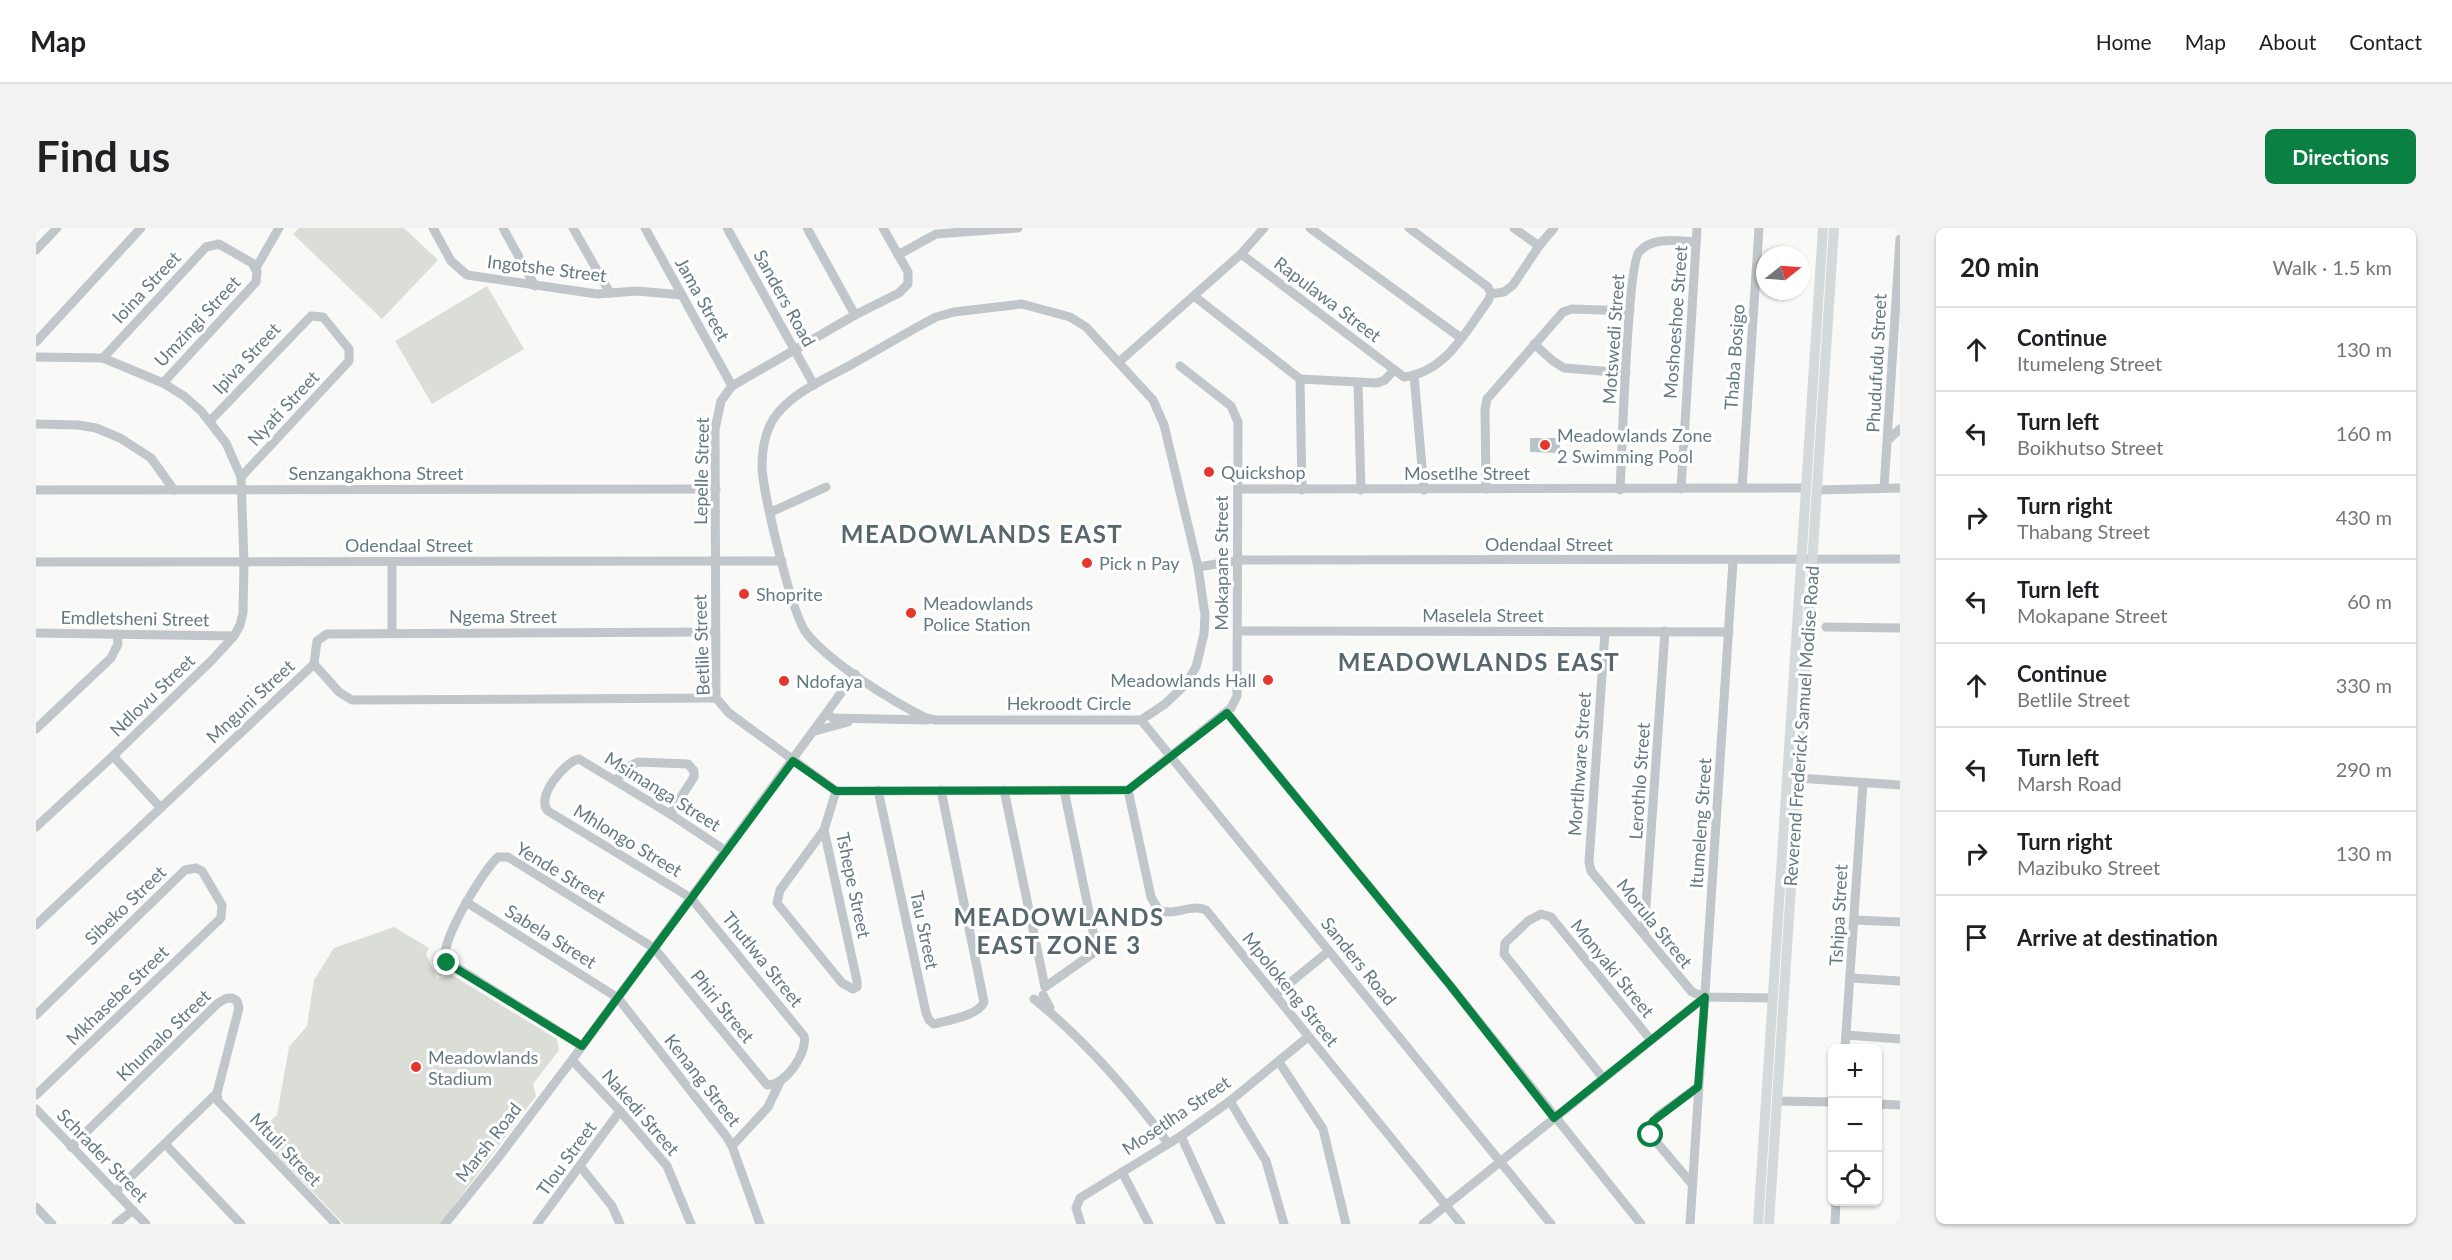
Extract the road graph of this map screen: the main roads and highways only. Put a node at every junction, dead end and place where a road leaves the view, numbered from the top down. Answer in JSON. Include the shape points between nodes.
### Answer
{"nodes":[{"id":1,"x":1823,"y":228,"type":"edge"},
{"id":2,"x":1834,"y":228,"type":"edge"},
{"id":3,"x":1758,"y":1224,"type":"edge"},
{"id":4,"x":1769,"y":1224,"type":"edge"}],
"edges":[{"from":1,"to":3,"type":"main road","name":"Reverend Frederick Samuel Modise Road"},
{"from":2,"to":4,"type":"main road","name":"Reverend Frederick Samuel Modise Road"}]}
